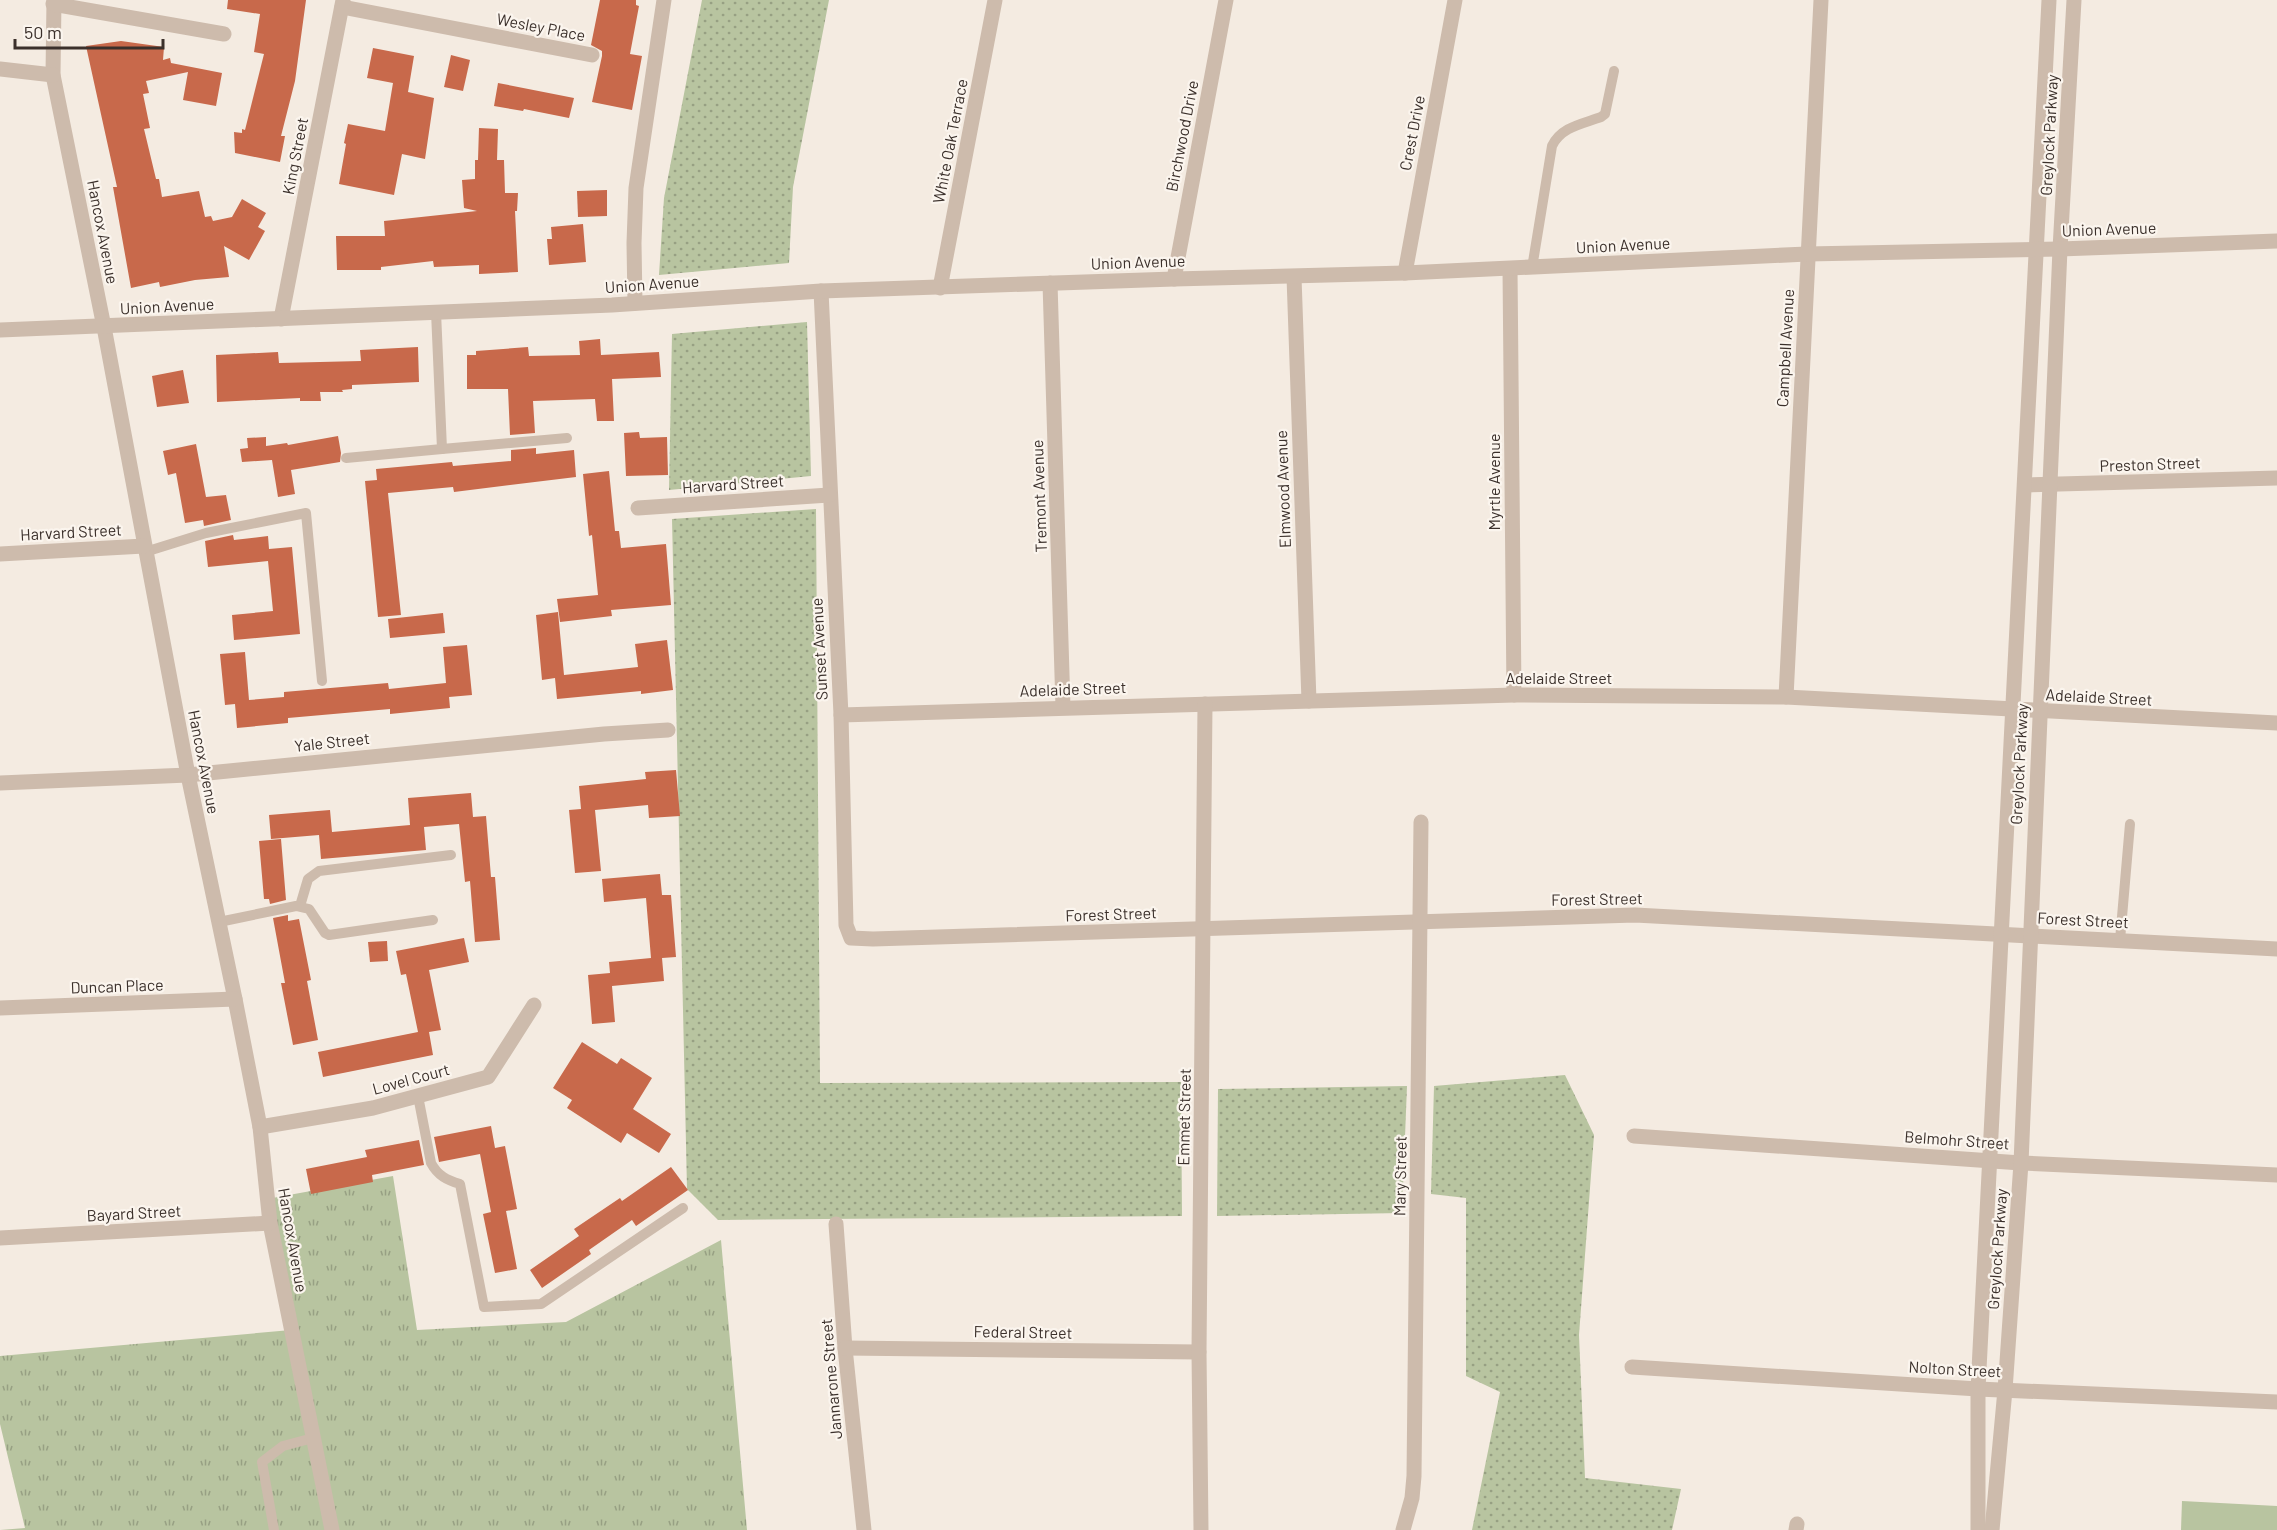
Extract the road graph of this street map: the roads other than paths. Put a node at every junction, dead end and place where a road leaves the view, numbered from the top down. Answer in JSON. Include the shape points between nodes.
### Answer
{"nodes":[{"id":1,"x":664,"y":0,"type":"edge"},
{"id":2,"x":995,"y":0,"type":"edge"},
{"id":3,"x":1226,"y":0,"type":"edge"},
{"id":4,"x":1455,"y":0,"type":"edge"},
{"id":5,"x":1821,"y":0,"type":"edge"},
{"id":6,"x":2049,"y":0,"type":"edge"},
{"id":7,"x":2074,"y":0,"type":"edge"},
{"id":8,"x":53,"y":2,"type":"edge"},
{"id":9,"x":343,"y":4,"type":"edge"},
{"id":10,"x":224,"y":34,"type":"dead end"},
{"id":11,"x":592,"y":55,"type":"dead end"},
{"id":12,"x":0,"y":69,"type":"edge"},
{"id":13,"x":1614,"y":71,"type":"dead end"},
{"id":14,"x":53,"y":75,"type":"junction"},
{"id":15,"x":2277,"y":241,"type":"edge"},
{"id":16,"x":2037,"y":249,"type":"junction"},
{"id":17,"x":2060,"y":249,"type":"junction"},
{"id":18,"x":1807,"y":254,"type":"junction"},
{"id":19,"x":1532,"y":268,"type":"junction"},
{"id":20,"x":1510,"y":269,"type":"junction"},
{"id":21,"x":1405,"y":273,"type":"junction"},
{"id":22,"x":1294,"y":276,"type":"junction"},
{"id":23,"x":1174,"y":279,"type":"junction"},
{"id":24,"x":1050,"y":283,"type":"junction"},
{"id":25,"x":940,"y":288,"type":"junction"},
{"id":26,"x":821,"y":291,"type":"junction"},
{"id":27,"x":635,"y":303,"type":"junction"},
{"id":28,"x":436,"y":312,"type":"junction"},
{"id":29,"x":281,"y":319,"type":"junction"},
{"id":30,"x":104,"y":327,"type":"junction"},
{"id":31,"x":0,"y":330,"type":"edge"},
{"id":32,"x":567,"y":438,"type":"dead end"},
{"id":33,"x":442,"y":449,"type":"junction"},
{"id":34,"x":346,"y":458,"type":"dead end"},
{"id":35,"x":2277,"y":478,"type":"edge"},
{"id":36,"x":2025,"y":485,"type":"junction"},
{"id":37,"x":2051,"y":485,"type":"junction"},
{"id":38,"x":829,"y":495,"type":"junction"},
{"id":39,"x":638,"y":508,"type":"dead end"},
{"id":40,"x":145,"y":549,"type":"junction"},
{"id":41,"x":0,"y":554,"type":"edge"},
{"id":42,"x":322,"y":681,"type":"dead end"},
{"id":43,"x":1514,"y":695,"type":"junction"},
{"id":44,"x":1786,"y":697,"type":"junction"},
{"id":45,"x":1309,"y":701,"type":"junction"},
{"id":46,"x":1204,"y":704,"type":"junction"},
{"id":47,"x":1063,"y":707,"type":"junction"},
{"id":48,"x":2013,"y":710,"type":"junction"},
{"id":49,"x":2040,"y":712,"type":"junction"},
{"id":50,"x":841,"y":715,"type":"junction"},
{"id":51,"x":2277,"y":723,"type":"edge"},
{"id":52,"x":668,"y":730,"type":"dead end"},
{"id":53,"x":188,"y":775,"type":"junction"},
{"id":54,"x":0,"y":783,"type":"edge"},
{"id":55,"x":1421,"y":822,"type":"dead end"},
{"id":56,"x":2130,"y":824,"type":"dead end"},
{"id":57,"x":451,"y":855,"type":"dead end"},
{"id":58,"x":300,"y":906,"type":"junction"},
{"id":59,"x":433,"y":920,"type":"dead end"},
{"id":60,"x":1420,"y":921,"type":"junction"},
{"id":61,"x":219,"y":922,"type":"junction"},
{"id":62,"x":1204,"y":930,"type":"junction"},
{"id":63,"x":2001,"y":934,"type":"junction"},
{"id":64,"x":2030,"y":936,"type":"junction"},
{"id":65,"x":917,"y":938,"type":"joint"},
{"id":66,"x":2120,"y":940,"type":"junction"},
{"id":67,"x":2277,"y":949,"type":"edge"},
{"id":68,"x":236,"y":999,"type":"junction"},
{"id":69,"x":534,"y":1005,"type":"dead end"},
{"id":70,"x":0,"y":1008,"type":"edge"},
{"id":71,"x":418,"y":1096,"type":"junction"},
{"id":72,"x":260,"y":1127,"type":"junction"},
{"id":73,"x":1634,"y":1136,"type":"dead end"},
{"id":74,"x":1989,"y":1161,"type":"junction"},
{"id":75,"x":2021,"y":1163,"type":"junction"},
{"id":76,"x":2277,"y":1175,"type":"edge"},
{"id":77,"x":683,"y":1208,"type":"dead end"},
{"id":78,"x":270,"y":1223,"type":"junction"},
{"id":79,"x":836,"y":1224,"type":"dead end"},
{"id":80,"x":0,"y":1238,"type":"edge"},
{"id":81,"x":845,"y":1348,"type":"junction"},
{"id":82,"x":1200,"y":1352,"type":"junction"},
{"id":83,"x":1632,"y":1367,"type":"dead end"},
{"id":84,"x":1978,"y":1389,"type":"junction"},
{"id":85,"x":2005,"y":1390,"type":"junction"},
{"id":86,"x":2277,"y":1402,"type":"edge"},
{"id":87,"x":313,"y":1438,"type":"junction"},
{"id":88,"x":274,"y":1530,"type":"edge"},
{"id":89,"x":332,"y":1530,"type":"edge"},
{"id":90,"x":864,"y":1530,"type":"edge"},
{"id":91,"x":1201,"y":1530,"type":"edge"},
{"id":92,"x":1403,"y":1530,"type":"edge"},
{"id":93,"x":1978,"y":1530,"type":"edge"},
{"id":94,"x":1992,"y":1530,"type":"edge"}],
"edges":[{"from":1,"to":27,"type":"street","via":[[636,188]]},
{"from":2,"to":25,"type":"street","name":"White Oak Terrace"},
{"from":3,"to":23,"type":"street","name":"Birchwood Drive"},
{"from":4,"to":21,"type":"street","name":"Crest Drive"},
{"from":5,"to":18,"type":"street","name":"Campbell Avenue"},
{"from":6,"to":16,"type":"street","name":"Greylock Parkway"},
{"from":7,"to":17,"type":"street","name":"Greylock Parkway"},
{"from":8,"to":10,"type":"street"},
{"from":8,"to":14,"type":"street","name":"Hancox Avenue"},
{"from":9,"to":11,"type":"street","name":"Wesley Place"},
{"from":9,"to":29,"type":"street","name":"King Street"},
{"from":12,"to":14,"type":"street"},
{"from":13,"to":19,"type":"lane","via":[[1605,114],[1564,131],[1552,146]]},
{"from":14,"to":30,"type":"street","name":"Hancox Avenue"},
{"from":15,"to":17,"type":"street","name":"Union Avenue"},
{"from":16,"to":17,"type":"street","name":"Union Avenue"},
{"from":16,"to":18,"type":"street","name":"Union Avenue"},
{"from":16,"to":36,"type":"street","name":"Greylock Parkway"},
{"from":17,"to":37,"type":"street","name":"Greylock Parkway"},
{"from":18,"to":19,"type":"street","name":"Union Avenue"},
{"from":18,"to":44,"type":"street","name":"Campbell Avenue"},
{"from":19,"to":20,"type":"street","name":"Union Avenue"},
{"from":20,"to":21,"type":"street","name":"Union Avenue"},
{"from":20,"to":43,"type":"street","name":"Myrtle Avenue"},
{"from":21,"to":22,"type":"street","name":"Union Avenue"},
{"from":22,"to":23,"type":"street","name":"Union Avenue"},
{"from":22,"to":45,"type":"street","name":"Elmwood Avenue"},
{"from":23,"to":24,"type":"street","name":"Union Avenue"},
{"from":24,"to":25,"type":"street","name":"Union Avenue"},
{"from":24,"to":47,"type":"street","name":"Tremont Avenue"},
{"from":25,"to":26,"type":"street","name":"Union Avenue"},
{"from":26,"to":27,"type":"street","name":"Union Avenue"},
{"from":26,"to":38,"type":"street","name":"Sunset Avenue"},
{"from":27,"to":28,"type":"street","name":"Union Avenue"},
{"from":28,"to":29,"type":"street","name":"Union Avenue"},
{"from":28,"to":33,"type":"lane"},
{"from":29,"to":30,"type":"street","name":"Union Avenue"},
{"from":30,"to":31,"type":"street","name":"Union Avenue"},
{"from":30,"to":40,"type":"street","name":"Hancox Avenue"},
{"from":32,"to":33,"type":"lane"},
{"from":33,"to":34,"type":"lane"},
{"from":35,"to":37,"type":"street","name":"Preston Street"},
{"from":36,"to":37,"type":"street","name":"Preston Street"},
{"from":36,"to":48,"type":"street","name":"Greylock Parkway"},
{"from":37,"to":49,"type":"street","name":"Greylock Parkway"},
{"from":38,"to":39,"type":"street","name":"Harvard Street"},
{"from":38,"to":50,"type":"street","name":"Sunset Avenue"},
{"from":40,"to":41,"type":"street","name":"Harvard Street"},
{"from":40,"to":42,"type":"lane","via":[[306,513]]},
{"from":40,"to":53,"type":"street","name":"Hancox Avenue"},
{"from":43,"to":44,"type":"street","name":"Adelaide Street"},
{"from":43,"to":45,"type":"street","name":"Adelaide Street"},
{"from":44,"to":48,"type":"street","name":"Adelaide Street"},
{"from":45,"to":46,"type":"street","name":"Adelaide Street"},
{"from":46,"to":47,"type":"street","name":"Adelaide Street"},
{"from":46,"to":62,"type":"street","name":"Emmet Street"},
{"from":47,"to":50,"type":"street","name":"Adelaide Street"},
{"from":48,"to":49,"type":"street","name":"Adelaide Street"},
{"from":48,"to":63,"type":"street","name":"Greylock Parkway"},
{"from":49,"to":51,"type":"street","name":"Adelaide Street"},
{"from":49,"to":64,"type":"street","name":"Greylock Parkway"},
{"from":50,"to":65,"type":"street","name":"Sunset Avenue","via":[[846,925],[851,938]]},
{"from":52,"to":53,"type":"street","name":"Yale Street"},
{"from":53,"to":54,"type":"street","name":"Yale Street"},
{"from":53,"to":61,"type":"street","name":"Hancox Avenue"},
{"from":55,"to":60,"type":"street","name":"Mary Street"},
{"from":56,"to":66,"type":"lane"},
{"from":57,"to":58,"type":"lane","via":[[319,871],[308,879]]},
{"from":58,"to":59,"type":"lane","via":[[309,909],[328,935]]},
{"from":58,"to":61,"type":"lane"},
{"from":60,"to":62,"type":"street","name":"Forest Street"},
{"from":60,"to":63,"type":"street","name":"Forest Street","via":[[1635,915]]},
{"from":60,"to":92,"type":"street","name":"Mary Street","via":[[1414,1476]]},
{"from":61,"to":68,"type":"street","name":"Hancox Avenue"},
{"from":62,"to":65,"type":"street","name":"Forest Street"},
{"from":62,"to":82,"type":"street","name":"Emmet Street"},
{"from":63,"to":64,"type":"street","name":"Forest Street"},
{"from":63,"to":74,"type":"street","name":"Greylock Parkway"},
{"from":64,"to":66,"type":"street","name":"Forest Street"},
{"from":64,"to":75,"type":"street","name":"Greylock Parkway"},
{"from":66,"to":67,"type":"street","name":"Forest Street"},
{"from":68,"to":70,"type":"street","name":"Duncan Place"},
{"from":68,"to":72,"type":"street","name":"Hancox Avenue"},
{"from":69,"to":71,"type":"street","name":"Lovel Court","via":[[488,1077]]},
{"from":71,"to":72,"type":"street","name":"Lovel Court","via":[[373,1108]]},
{"from":71,"to":77,"type":"lane","via":[[431,1163],[447,1180],[460,1184],[484,1307],[541,1304]]},
{"from":72,"to":78,"type":"street","name":"Hancox Avenue"},
{"from":73,"to":74,"type":"street","name":"Belmohr Street"},
{"from":74,"to":75,"type":"street","name":"Belmohr Street"},
{"from":74,"to":84,"type":"street","name":"Greylock Parkway"},
{"from":75,"to":76,"type":"street","name":"Belmohr Street"},
{"from":75,"to":85,"type":"street","name":"Greylock Parkway"},
{"from":78,"to":80,"type":"street","name":"Bayard Street"},
{"from":78,"to":87,"type":"street","name":"Hancox Avenue"},
{"from":79,"to":81,"type":"street","name":"Jannarone Street"},
{"from":81,"to":82,"type":"street","name":"Federal Street"},
{"from":81,"to":90,"type":"street","name":"Jannarone Street"},
{"from":82,"to":91,"type":"street","name":"Emmet Street"},
{"from":83,"to":84,"type":"street","name":"Nolton Street"},
{"from":84,"to":85,"type":"street","name":"Nolton Street"},
{"from":84,"to":93,"type":"street","name":"Greylock Parkway"},
{"from":85,"to":86,"type":"street","name":"Nolton Street"},
{"from":85,"to":94,"type":"street","name":"Greylock Parkway"},
{"from":87,"to":88,"type":"lane","via":[[283,1446],[262,1462]]},
{"from":87,"to":89,"type":"street","name":"Hancox Avenue"}]}
